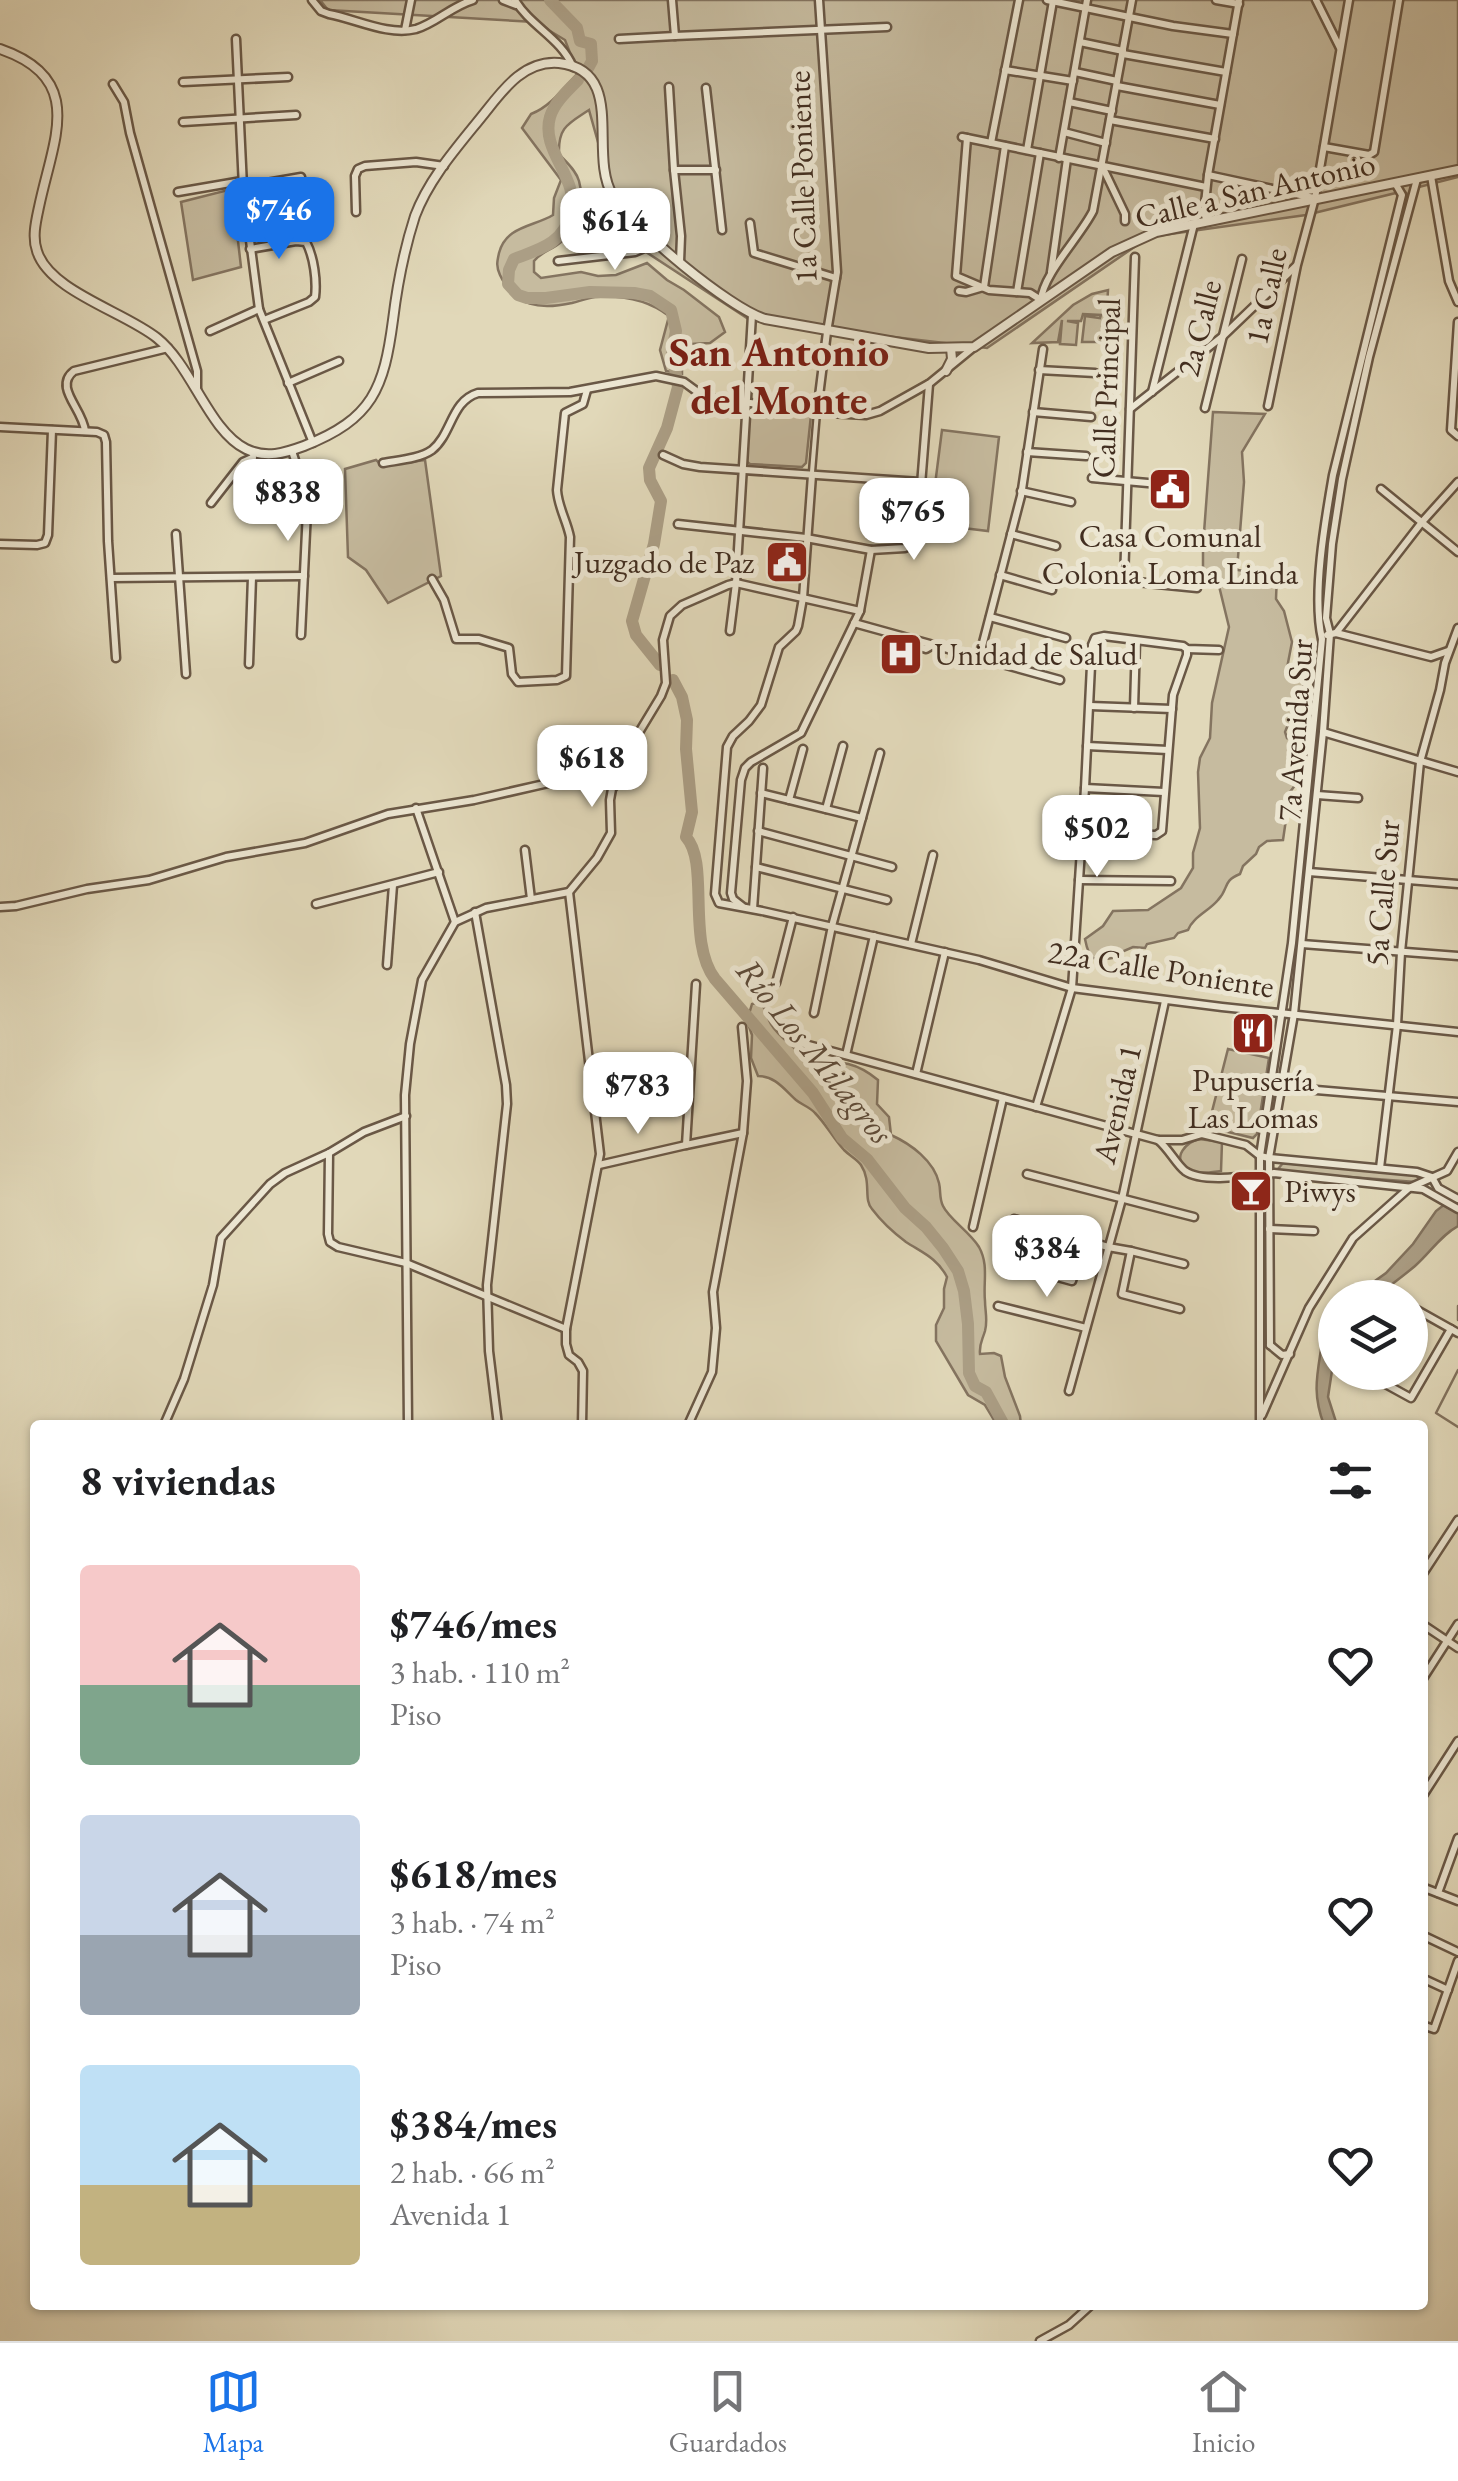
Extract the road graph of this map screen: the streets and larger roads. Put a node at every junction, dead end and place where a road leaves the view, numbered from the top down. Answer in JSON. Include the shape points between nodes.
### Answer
{"nodes":[{"id":1,"x":312,"y":0,"type":"edge"},
{"id":2,"x":410,"y":0,"type":"edge"},
{"id":3,"x":473,"y":0,"type":"edge"},
{"id":4,"x":502,"y":0,"type":"edge"},
{"id":5,"x":672,"y":0,"type":"edge"},
{"id":6,"x":819,"y":0,"type":"edge"},
{"id":7,"x":1019,"y":0,"type":"edge"},
{"id":8,"x":1051,"y":0,"type":"edge"},
{"id":9,"x":1132,"y":0,"type":"edge"},
{"id":10,"x":1216,"y":0,"type":"edge"},
{"id":11,"x":1316,"y":0,"type":"edge"},
{"id":12,"x":1349,"y":0,"type":"edge"},
{"id":13,"x":1399,"y":0,"type":"edge"},
{"id":14,"x":516,"y":2,"type":"edge"},
{"id":15,"x":1239,"y":2,"type":"edge"},
{"id":16,"x":1086,"y":4,"type":"edge"},
{"id":17,"x":1128,"y":17,"type":"junction"},
{"id":18,"x":886,"y":27,"type":"dead end"},
{"id":19,"x":404,"y":30,"type":"junction"},
{"id":20,"x":820,"y":30,"type":"junction"},
{"id":21,"x":1233,"y":34,"type":"junction"},
{"id":22,"x":675,"y":36,"type":"junction"},
{"id":23,"x":236,"y":39,"type":"dead end"},
{"id":24,"x":619,"y":39,"type":"dead end"},
{"id":25,"x":1080,"y":42,"type":"junction"},
{"id":26,"x":1340,"y":49,"type":"junction"},
{"id":27,"x":0,"y":50,"type":"edge"},
{"id":28,"x":1123,"y":52,"type":"junction"},
{"id":29,"x":573,"y":66,"type":"junction"},
{"id":30,"x":1005,"y":70,"type":"junction"},
{"id":31,"x":1074,"y":72,"type":"junction"},
{"id":32,"x":1226,"y":72,"type":"junction"},
{"id":33,"x":288,"y":76,"type":"dead end"},
{"id":34,"x":1040,"y":76,"type":"junction"},
{"id":35,"x":238,"y":79,"type":"junction"},
{"id":36,"x":183,"y":82,"type":"dead end"},
{"id":37,"x":1073,"y":82,"type":"junction"},
{"id":38,"x":113,"y":84,"type":"dead end"},
{"id":39,"x":1117,"y":84,"type":"junction"},
{"id":40,"x":669,"y":87,"type":"dead end"},
{"id":41,"x":706,"y":88,"type":"dead end"},
{"id":42,"x":1069,"y":102,"type":"junction"},
{"id":43,"x":1220,"y":105,"type":"junction"},
{"id":44,"x":296,"y":115,"type":"dead end"},
{"id":45,"x":1111,"y":115,"type":"junction"},
{"id":46,"x":240,"y":119,"type":"junction"},
{"id":47,"x":183,"y":122,"type":"dead end"},
{"id":48,"x":1064,"y":132,"type":"junction"},
{"id":49,"x":1214,"y":139,"type":"junction"},
{"id":50,"x":991,"y":142,"type":"junction"},
{"id":51,"x":1106,"y":143,"type":"junction"},
{"id":52,"x":1005,"y":146,"type":"junction"},
{"id":53,"x":1324,"y":147,"type":"junction"},
{"id":54,"x":1027,"y":150,"type":"junction"},
{"id":55,"x":1040,"y":153,"type":"junction"},
{"id":56,"x":1063,"y":158,"type":"junction"},
{"id":57,"x":444,"y":166,"type":"junction"},
{"id":58,"x":1102,"y":166,"type":"junction"},
{"id":59,"x":674,"y":170,"type":"junction"},
{"id":60,"x":716,"y":170,"type":"junction"},
{"id":61,"x":1458,"y":170,"type":"edge"},
{"id":62,"x":1208,"y":175,"type":"junction"},
{"id":63,"x":1431,"y":176,"type":"junction"},
{"id":64,"x":301,"y":177,"type":"dead end"},
{"id":65,"x":1417,"y":179,"type":"junction"},
{"id":66,"x":1395,"y":183,"type":"junction"},
{"id":67,"x":243,"y":184,"type":"junction"},
{"id":68,"x":1206,"y":187,"type":"junction"},
{"id":69,"x":178,"y":192,"type":"dead end"},
{"id":70,"x":1315,"y":198,"type":"junction"},
{"id":71,"x":356,"y":212,"type":"dead end"},
{"id":72,"x":1206,"y":221,"type":"junction"},
{"id":73,"x":1124,"y":222,"type":"dead end"},
{"id":74,"x":750,"y":224,"type":"dead end"},
{"id":75,"x":1194,"y":224,"type":"junction"},
{"id":76,"x":722,"y":230,"type":"dead end"},
{"id":77,"x":658,"y":242,"type":"junction"},
{"id":78,"x":250,"y":249,"type":"junction"},
{"id":79,"x":1135,"y":257,"type":"dead end"},
{"id":80,"x":1242,"y":259,"type":"dead end"},
{"id":81,"x":558,"y":261,"type":"dead end"},
{"id":82,"x":680,"y":262,"type":"junction"},
{"id":83,"x":1297,"y":265,"type":"junction"},
{"id":84,"x":1051,"y":274,"type":"junction"},
{"id":85,"x":836,"y":278,"type":"junction"},
{"id":86,"x":984,"y":287,"type":"junction"},
{"id":87,"x":1455,"y":289,"type":"edge"},
{"id":88,"x":959,"y":292,"type":"dead end"},
{"id":89,"x":1017,"y":292,"type":"junction"},
{"id":90,"x":1041,"y":300,"type":"junction"},
{"id":91,"x":1458,"y":302,"type":"edge"},
{"id":92,"x":259,"y":309,"type":"junction"},
{"id":93,"x":752,"y":315,"type":"junction"},
{"id":94,"x":264,"y":320,"type":"junction"},
{"id":95,"x":1458,"y":322,"type":"edge"},
{"id":96,"x":210,"y":331,"type":"dead end"},
{"id":97,"x":826,"y":332,"type":"junction"},
{"id":98,"x":1223,"y":336,"type":"junction"},
{"id":99,"x":974,"y":347,"type":"junction"},
{"id":100,"x":168,"y":348,"type":"junction"},
{"id":101,"x":951,"y":348,"type":"junction"},
{"id":102,"x":1043,"y":349,"type":"dead end"},
{"id":103,"x":339,"y":360,"type":"dead end"},
{"id":104,"x":1039,"y":370,"type":"junction"},
{"id":105,"x":946,"y":371,"type":"junction"},
{"id":106,"x":1095,"y":374,"type":"dead end"},
{"id":107,"x":288,"y":383,"type":"junction"},
{"id":108,"x":930,"y":383,"type":"junction"},
{"id":109,"x":197,"y":389,"type":"junction"},
{"id":110,"x":587,"y":390,"type":"junction"},
{"id":111,"x":1152,"y":394,"type":"junction"},
{"id":112,"x":746,"y":402,"type":"junction"},
{"id":113,"x":1268,"y":406,"type":"dead end"},
{"id":114,"x":1205,"y":408,"type":"dead end"},
{"id":115,"x":1130,"y":409,"type":"junction"},
{"id":116,"x":817,"y":412,"type":"junction"},
{"id":117,"x":1032,"y":412,"type":"junction"},
{"id":118,"x":1091,"y":417,"type":"dead end"},
{"id":119,"x":0,"y":427,"type":"edge"},
{"id":120,"x":52,"y":430,"type":"junction"},
{"id":121,"x":85,"y":431,"type":"junction"},
{"id":122,"x":1458,"y":436,"type":"edge"},
{"id":123,"x":312,"y":443,"type":"junction"},
{"id":124,"x":292,"y":450,"type":"junction"},
{"id":125,"x":1027,"y":452,"type":"junction"},
{"id":126,"x":255,"y":455,"type":"junction"},
{"id":127,"x":664,"y":455,"type":"dead end"},
{"id":128,"x":1086,"y":456,"type":"dead end"},
{"id":129,"x":384,"y":463,"type":"dead end"},
{"id":130,"x":742,"y":470,"type":"junction"},
{"id":131,"x":812,"y":475,"type":"junction"},
{"id":132,"x":1092,"y":478,"type":"dead end"},
{"id":133,"x":920,"y":482,"type":"junction"},
{"id":134,"x":1127,"y":482,"type":"junction"},
{"id":135,"x":1458,"y":482,"type":"edge"},
{"id":136,"x":1159,"y":484,"type":"dead end"},
{"id":137,"x":1381,"y":489,"type":"dead end"},
{"id":138,"x":1021,"y":490,"type":"junction"},
{"id":139,"x":261,"y":502,"type":"dead end"},
{"id":140,"x":1070,"y":502,"type":"dead end"},
{"id":141,"x":211,"y":504,"type":"dead end"},
{"id":142,"x":1422,"y":522,"type":"junction"},
{"id":143,"x":678,"y":524,"type":"dead end"},
{"id":144,"x":738,"y":530,"type":"junction"},
{"id":145,"x":176,"y":534,"type":"dead end"},
{"id":146,"x":1012,"y":534,"type":"junction"},
{"id":147,"x":806,"y":538,"type":"junction"},
{"id":148,"x":0,"y":544,"type":"edge"},
{"id":149,"x":1056,"y":546,"type":"dead end"},
{"id":150,"x":871,"y":550,"type":"junction"},
{"id":151,"x":1458,"y":552,"type":"edge"},
{"id":152,"x":1000,"y":575,"type":"junction"},
{"id":153,"x":1067,"y":575,"type":"dead end"},
{"id":154,"x":304,"y":576,"type":"junction"},
{"id":155,"x":252,"y":577,"type":"junction"},
{"id":156,"x":111,"y":578,"type":"junction"},
{"id":157,"x":179,"y":578,"type":"junction"},
{"id":158,"x":432,"y":579,"type":"dead end"},
{"id":159,"x":1124,"y":580,"type":"junction"},
{"id":160,"x":736,"y":584,"type":"junction"},
{"id":161,"x":1197,"y":588,"type":"dead end"},
{"id":162,"x":1052,"y":590,"type":"dead end"},
{"id":163,"x":804,"y":598,"type":"junction"},
{"id":164,"x":860,"y":611,"type":"junction"},
{"id":165,"x":990,"y":616,"type":"junction"},
{"id":166,"x":854,"y":623,"type":"junction"},
{"id":167,"x":1458,"y":628,"type":"edge"},
{"id":168,"x":730,"y":631,"type":"dead end"},
{"id":169,"x":1333,"y":633,"type":"junction"},
{"id":170,"x":301,"y":635,"type":"dead end"},
{"id":171,"x":1066,"y":638,"type":"dead end"},
{"id":172,"x":1322,"y":639,"type":"junction"},
{"id":173,"x":1136,"y":640,"type":"junction"},
{"id":174,"x":1187,"y":649,"type":"junction"},
{"id":175,"x":1219,"y":650,"type":"dead end"},
{"id":176,"x":1448,"y":651,"type":"junction"},
{"id":177,"x":116,"y":658,"type":"dead end"},
{"id":178,"x":978,"y":658,"type":"junction"},
{"id":179,"x":249,"y":664,"type":"dead end"},
{"id":180,"x":186,"y":674,"type":"dead end"},
{"id":181,"x":1060,"y":680,"type":"dead end"},
{"id":182,"x":1090,"y":706,"type":"junction"},
{"id":183,"x":1134,"y":708,"type":"junction"},
{"id":184,"x":1172,"y":710,"type":"junction"},
{"id":185,"x":1323,"y":732,"type":"junction"},
{"id":186,"x":638,"y":734,"type":"junction"},
{"id":187,"x":843,"y":746,"type":"dead end"},
{"id":188,"x":1087,"y":746,"type":"junction"},
{"id":189,"x":803,"y":749,"type":"dead end"},
{"id":190,"x":1168,"y":750,"type":"junction"},
{"id":191,"x":880,"y":753,"type":"dead end"},
{"id":192,"x":1420,"y":762,"type":"junction"},
{"id":193,"x":763,"y":768,"type":"dead end"},
{"id":194,"x":1458,"y":772,"type":"edge"},
{"id":195,"x":1085,"y":788,"type":"junction"},
{"id":196,"x":761,"y":792,"type":"junction"},
{"id":197,"x":1164,"y":792,"type":"junction"},
{"id":198,"x":1317,"y":795,"type":"junction"},
{"id":199,"x":1358,"y":798,"type":"dead end"},
{"id":200,"x":790,"y":800,"type":"junction"},
{"id":201,"x":416,"y":808,"type":"junction"},
{"id":202,"x":826,"y":809,"type":"junction"},
{"id":203,"x":862,"y":818,"type":"junction"},
{"id":204,"x":758,"y":831,"type":"junction"},
{"id":205,"x":1082,"y":833,"type":"junction"},
{"id":206,"x":525,"y":850,"type":"dead end"},
{"id":207,"x":933,"y":855,"type":"dead end"},
{"id":208,"x":852,"y":856,"type":"junction"},
{"id":209,"x":892,"y":866,"type":"dead end"},
{"id":210,"x":756,"y":868,"type":"junction"},
{"id":211,"x":438,"y":872,"type":"junction"},
{"id":212,"x":1309,"y":872,"type":"junction"},
{"id":213,"x":1408,"y":879,"type":"junction"},
{"id":214,"x":1079,"y":880,"type":"junction"},
{"id":215,"x":1171,"y":881,"type":"dead end"},
{"id":216,"x":1458,"y":884,"type":"edge"},
{"id":217,"x":392,"y":885,"type":"junction"},
{"id":218,"x":843,"y":889,"type":"junction"},
{"id":219,"x":569,"y":892,"type":"junction"},
{"id":220,"x":730,"y":893,"type":"junction"},
{"id":221,"x":531,"y":899,"type":"junction"},
{"id":222,"x":887,"y":900,"type":"dead end"},
{"id":223,"x":316,"y":904,"type":"dead end"},
{"id":224,"x":719,"y":904,"type":"junction"},
{"id":225,"x":0,"y":907,"type":"edge"},
{"id":226,"x":748,"y":908,"type":"junction"},
{"id":227,"x":476,"y":912,"type":"junction"},
{"id":228,"x":793,"y":918,"type":"junction"},
{"id":229,"x":455,"y":922,"type":"junction"},
{"id":230,"x":832,"y":926,"type":"junction"},
{"id":231,"x":874,"y":936,"type":"junction"},
{"id":232,"x":911,"y":944,"type":"junction"},
{"id":233,"x":1302,"y":944,"type":"junction"},
{"id":234,"x":945,"y":952,"type":"junction"},
{"id":235,"x":1401,"y":952,"type":"junction"},
{"id":236,"x":1458,"y":956,"type":"edge"},
{"id":237,"x":387,"y":965,"type":"dead end"},
{"id":238,"x":776,"y":983,"type":"dead end"},
{"id":239,"x":696,"y":984,"type":"dead end"},
{"id":240,"x":1072,"y":988,"type":"junction"},
{"id":241,"x":1165,"y":1001,"type":"junction"},
{"id":242,"x":814,"y":1013,"type":"dead end"},
{"id":243,"x":1283,"y":1013,"type":"junction"},
{"id":244,"x":1294,"y":1014,"type":"junction"},
{"id":245,"x":1396,"y":1026,"type":"junction"},
{"id":246,"x":742,"y":1027,"type":"dead end"},
{"id":247,"x":1458,"y":1032,"type":"edge"},
{"id":248,"x":801,"y":1044,"type":"dead end"},
{"id":249,"x":846,"y":1055,"type":"junction"},
{"id":250,"x":916,"y":1074,"type":"junction"},
{"id":251,"x":1281,"y":1087,"type":"junction"},
{"id":252,"x":1389,"y":1097,"type":"junction"},
{"id":253,"x":1004,"y":1098,"type":"junction"},
{"id":254,"x":1458,"y":1102,"type":"edge"},
{"id":255,"x":1036,"y":1107,"type":"junction"},
{"id":256,"x":406,"y":1116,"type":"junction"},
{"id":257,"x":744,"y":1133,"type":"junction"},
{"id":258,"x":1136,"y":1134,"type":"junction"},
{"id":259,"x":1158,"y":1140,"type":"junction"},
{"id":260,"x":1182,"y":1140,"type":"junction"},
{"id":261,"x":686,"y":1144,"type":"junction"},
{"id":262,"x":1458,"y":1152,"type":"edge"},
{"id":263,"x":329,"y":1154,"type":"junction"},
{"id":264,"x":1260,"y":1156,"type":"junction"},
{"id":265,"x":1269,"y":1158,"type":"junction"},
{"id":266,"x":1179,"y":1164,"type":"junction"},
{"id":267,"x":598,"y":1165,"type":"junction"},
{"id":268,"x":1380,"y":1168,"type":"junction"},
{"id":269,"x":1027,"y":1174,"type":"dead end"},
{"id":270,"x":1265,"y":1174,"type":"junction"},
{"id":271,"x":1432,"y":1177,"type":"junction"},
{"id":272,"x":1409,"y":1188,"type":"junction"},
{"id":273,"x":1122,"y":1199,"type":"junction"},
{"id":274,"x":1458,"y":1199,"type":"edge"},
{"id":275,"x":1458,"y":1208,"type":"edge"},
{"id":276,"x":1194,"y":1217,"type":"dead end"},
{"id":277,"x":1014,"y":1219,"type":"dead end"},
{"id":278,"x":973,"y":1227,"type":"dead end"},
{"id":279,"x":1269,"y":1229,"type":"junction"},
{"id":280,"x":1314,"y":1231,"type":"dead end"},
{"id":281,"x":1084,"y":1240,"type":"junction"},
{"id":282,"x":1108,"y":1248,"type":"junction"},
{"id":283,"x":1131,"y":1251,"type":"junction"},
{"id":284,"x":1000,"y":1261,"type":"dead end"},
{"id":285,"x":406,"y":1263,"type":"junction"},
{"id":286,"x":1184,"y":1264,"type":"dead end"},
{"id":287,"x":487,"y":1296,"type":"junction"},
{"id":288,"x":998,"y":1306,"type":"dead end"},
{"id":289,"x":1180,"y":1308,"type":"dead end"},
{"id":290,"x":1428,"y":1316,"type":"edge"},
{"id":291,"x":1086,"y":1328,"type":"junction"},
{"id":292,"x":566,"y":1330,"type":"junction"},
{"id":293,"x":1454,"y":1331,"type":"edge"},
{"id":294,"x":1270,"y":1345,"type":"junction"},
{"id":295,"x":1260,"y":1350,"type":"junction"},
{"id":296,"x":1290,"y":1354,"type":"junction"},
{"id":297,"x":1428,"y":1372,"type":"edge"},
{"id":298,"x":1397,"y":1390,"type":"edge"},
{"id":299,"x":1416,"y":1390,"type":"edge"},
{"id":300,"x":1069,"y":1391,"type":"dead end"},
{"id":301,"x":166,"y":1420,"type":"edge"},
{"id":302,"x":408,"y":1420,"type":"edge"},
{"id":303,"x":497,"y":1420,"type":"edge"},
{"id":304,"x":582,"y":1420,"type":"edge"},
{"id":305,"x":690,"y":1420,"type":"edge"},
{"id":306,"x":1260,"y":1420,"type":"edge"},
{"id":307,"x":1261,"y":1420,"type":"edge"},
{"id":308,"x":1458,"y":1520,"type":"edge"},
{"id":309,"x":1428,"y":1566,"type":"edge"},
{"id":310,"x":1458,"y":1624,"type":"edge"},
{"id":311,"x":1428,"y":1628,"type":"edge"},
{"id":312,"x":1448,"y":1641,"type":"junction"},
{"id":313,"x":1458,"y":1648,"type":"edge"},
{"id":314,"x":1428,"y":1671,"type":"edge"},
{"id":315,"x":1458,"y":1741,"type":"edge"},
{"id":316,"x":1428,"y":1788,"type":"edge"},
{"id":317,"x":1458,"y":1838,"type":"edge"},
{"id":318,"x":1455,"y":1856,"type":"edge"},
{"id":319,"x":1428,"y":1890,"type":"edge"},
{"id":320,"x":1438,"y":1894,"type":"junction"},
{"id":321,"x":1458,"y":1902,"type":"edge"},
{"id":322,"x":1428,"y":1938,"type":"edge"},
{"id":323,"x":1458,"y":1952,"type":"edge"},
{"id":324,"x":1458,"y":1962,"type":"edge"},
{"id":325,"x":1428,"y":1981,"type":"edge"},
{"id":326,"x":1448,"y":1990,"type":"junction"},
{"id":327,"x":1428,"y":2026,"type":"edge"},
{"id":328,"x":1085,"y":2310,"type":"edge"},
{"id":329,"x":1040,"y":2341,"type":"edge"}],
"edges":[{"from":1,"to":19,"type":"street","via":[[329,14]]},
{"from":2,"to":19,"type":"street"},
{"from":3,"to":19,"type":"street"},
{"from":4,"to":14,"type":"street"},
{"from":5,"to":22,"type":"street"},
{"from":6,"to":20,"type":"street","name":"1a Calle Poniente"},
{"from":7,"to":30,"type":"street"},
{"from":8,"to":16,"type":"street"},
{"from":8,"to":34,"type":"street"},
{"from":9,"to":17,"type":"street"},
{"from":10,"to":15,"type":"street"},
{"from":11,"to":26,"type":"street"},
{"from":12,"to":26,"type":"street"},
{"from":13,"to":53,"type":"street","via":[[1374,152]]},
{"from":14,"to":29,"type":"street"},
{"from":15,"to":21,"type":"street"},
{"from":16,"to":17,"type":"street"},
{"from":16,"to":25,"type":"street"},
{"from":17,"to":21,"type":"street"},
{"from":17,"to":28,"type":"street"},
{"from":18,"to":20,"type":"street"},
{"from":20,"to":22,"type":"street"},
{"from":20,"to":85,"type":"street","name":"1a Calle Poniente"},
{"from":21,"to":32,"type":"street"},
{"from":22,"to":24,"type":"street"},
{"from":23,"to":35,"type":"street"},
{"from":25,"to":28,"type":"street"},
{"from":25,"to":31,"type":"street"},
{"from":26,"to":53,"type":"street"},
{"from":27,"to":100,"type":"street","via":[[42,72],[57,106],[35,226],[42,264]]},
{"from":28,"to":32,"type":"street"},
{"from":28,"to":39,"type":"street"},
{"from":29,"to":57,"type":"street","via":[[539,65],[512,81]]},
{"from":29,"to":77,"type":"street","via":[[600,92],[605,180],[626,213]]},
{"from":30,"to":34,"type":"street"},
{"from":30,"to":50,"type":"street"},
{"from":31,"to":37,"type":"street"},
{"from":31,"to":39,"type":"street"},
{"from":32,"to":43,"type":"street"},
{"from":33,"to":35,"type":"street"},
{"from":34,"to":37,"type":"street"},
{"from":34,"to":54,"type":"street"},
{"from":35,"to":36,"type":"street"},
{"from":35,"to":46,"type":"street"},
{"from":37,"to":42,"type":"street"},
{"from":38,"to":109,"type":"street","via":[[124,102]]},
{"from":39,"to":43,"type":"street"},
{"from":39,"to":45,"type":"street"},
{"from":40,"to":59,"type":"street"},
{"from":41,"to":60,"type":"street"},
{"from":42,"to":45,"type":"street"},
{"from":42,"to":48,"type":"street"},
{"from":43,"to":49,"type":"street"},
{"from":44,"to":46,"type":"street"},
{"from":45,"to":49,"type":"street"},
{"from":45,"to":51,"type":"street"},
{"from":46,"to":47,"type":"street"},
{"from":46,"to":67,"type":"street"},
{"from":48,"to":51,"type":"street"},
{"from":48,"to":56,"type":"street"},
{"from":49,"to":62,"type":"street"},
{"from":50,"to":52,"type":"street"},
{"from":50,"to":86,"type":"street","via":[[965,138],[955,272]]},
{"from":51,"to":58,"type":"street"},
{"from":52,"to":54,"type":"street"},
{"from":52,"to":86,"type":"street"},
{"from":53,"to":70,"type":"street"},
{"from":54,"to":55,"type":"street"},
{"from":55,"to":56,"type":"street"},
{"from":55,"to":89,"type":"street"},
{"from":56,"to":58,"type":"street"},
{"from":56,"to":84,"type":"street"},
{"from":57,"to":71,"type":"street","via":[[358,169]]},
{"from":57,"to":123,"type":"street","via":[[415,218],[376,392],[360,414]]},
{"from":58,"to":68,"type":"street"},
{"from":58,"to":73,"type":"street"},
{"from":58,"to":84,"type":"street","via":[[1091,216]]},
{"from":59,"to":60,"type":"street"},
{"from":59,"to":82,"type":"street"},
{"from":60,"to":76,"type":"street"},
{"from":61,"to":63,"type":"street","name":"Calle a San Antonio"},
{"from":62,"to":68,"type":"street"},
{"from":62,"to":70,"type":"street"},
{"from":63,"to":65,"type":"street","name":"Calle a San Antonio"},
{"from":63,"to":87,"type":"street"},
{"from":64,"to":67,"type":"street"},
{"from":65,"to":66,"type":"street","name":"Calle a San Antonio"},
{"from":65,"to":169,"type":"street","name":"7a Avenida Sur","via":[[1342,479],[1326,618]]},
{"from":66,"to":70,"type":"street","name":"Calle a San Antonio"},
{"from":66,"to":172,"type":"street","name":"7a Avenida Sur","via":[[1402,194],[1332,475],[1318,620]]},
{"from":67,"to":69,"type":"street"},
{"from":67,"to":78,"type":"street"},
{"from":68,"to":72,"type":"street"},
{"from":70,"to":72,"type":"street","name":"Calle a San Antonio"},
{"from":70,"to":83,"type":"street","name":"1a Calle"},
{"from":72,"to":75,"type":"street","name":"Calle a San Antonio"},
{"from":74,"to":85,"type":"street","via":[[754,252]]},
{"from":75,"to":90,"type":"street","name":"Calle a San Antonio","via":[[1112,252]]},
{"from":75,"to":111,"type":"street"},
{"from":77,"to":81,"type":"street","via":[[635,252]]},
{"from":77,"to":82,"type":"street"},
{"from":78,"to":92,"type":"street"},
{"from":78,"to":94,"type":"street","via":[[296,241],[310,250],[315,298]]},
{"from":79,"to":115,"type":"street","name":"Calle Principal"},
{"from":80,"to":98,"type":"street","name":"2a Calle"},
{"from":82,"to":93,"type":"street"},
{"from":83,"to":98,"type":"street"},
{"from":83,"to":113,"type":"street","name":"1a Calle"},
{"from":84,"to":90,"type":"street"},
{"from":85,"to":97,"type":"street","name":"1a Calle Poniente"},
{"from":86,"to":88,"type":"street"},
{"from":86,"to":89,"type":"street"},
{"from":87,"to":91,"type":"street"},
{"from":89,"to":90,"type":"street"},
{"from":90,"to":99,"type":"street","name":"Calle a San Antonio"},
{"from":92,"to":94,"type":"street"},
{"from":92,"to":96,"type":"street"},
{"from":93,"to":97,"type":"street"},
{"from":93,"to":112,"type":"street"},
{"from":94,"to":107,"type":"street"},
{"from":95,"to":122,"type":"street","via":[[1452,430]]},
{"from":97,"to":101,"type":"street"},
{"from":97,"to":116,"type":"street","name":"1a Calle Poniente"},
{"from":98,"to":111,"type":"street"},
{"from":98,"to":114,"type":"street","name":"2a Calle"},
{"from":99,"to":101,"type":"street"},
{"from":99,"to":105,"type":"street"},
{"from":100,"to":109,"type":"street"},
{"from":100,"to":121,"type":"street","via":[[67,376]]},
{"from":101,"to":105,"type":"street"},
{"from":102,"to":104,"type":"street"},
{"from":103,"to":107,"type":"street"},
{"from":104,"to":106,"type":"street"},
{"from":104,"to":117,"type":"street"},
{"from":105,"to":108,"type":"street"},
{"from":107,"to":123,"type":"street"},
{"from":108,"to":116,"type":"street","via":[[873,414]]},
{"from":108,"to":133,"type":"street"},
{"from":109,"to":126,"type":"street","via":[[224,432]]},
{"from":110,"to":112,"type":"street","via":[[646,376],[684,382],[703,396]]},
{"from":110,"to":129,"type":"street","via":[[468,396],[436,446]]},
{"from":110,"to":158,"type":"street","via":[[582,404],[565,412],[557,490],[570,537],[566,676],[518,682],[509,648],[456,639]]},
{"from":111,"to":115,"type":"street"},
{"from":112,"to":116,"type":"street"},
{"from":112,"to":130,"type":"street"},
{"from":115,"to":134,"type":"street","name":"Calle Principal"},
{"from":116,"to":131,"type":"street"},
{"from":117,"to":118,"type":"street"},
{"from":117,"to":125,"type":"street"},
{"from":119,"to":120,"type":"street"},
{"from":120,"to":121,"type":"street"},
{"from":120,"to":148,"type":"street","via":[[45,543]]},
{"from":121,"to":156,"type":"street","via":[[104,434],[106,442]]},
{"from":123,"to":124,"type":"street"},
{"from":124,"to":126,"type":"street"},
{"from":124,"to":154,"type":"street","via":[[306,511]]},
{"from":125,"to":128,"type":"street"},
{"from":125,"to":138,"type":"street"},
{"from":126,"to":139,"type":"street"},
{"from":126,"to":141,"type":"street"},
{"from":127,"to":130,"type":"street","via":[[683,464]]},
{"from":130,"to":131,"type":"street"},
{"from":130,"to":144,"type":"street"},
{"from":131,"to":133,"type":"street"},
{"from":131,"to":147,"type":"street"},
{"from":132,"to":134,"type":"street"},
{"from":133,"to":150,"type":"street","via":[[912,539],[905,548]]},
{"from":134,"to":136,"type":"street"},
{"from":134,"to":159,"type":"street","name":"Calle Principal"},
{"from":135,"to":142,"type":"street"},
{"from":137,"to":142,"type":"street"},
{"from":138,"to":140,"type":"street"},
{"from":138,"to":146,"type":"street"},
{"from":142,"to":151,"type":"street"},
{"from":142,"to":169,"type":"street"},
{"from":143,"to":144,"type":"street"},
{"from":144,"to":147,"type":"street"},
{"from":144,"to":160,"type":"street"},
{"from":145,"to":157,"type":"street"},
{"from":146,"to":149,"type":"street"},
{"from":146,"to":152,"type":"street"},
{"from":147,"to":150,"type":"street"},
{"from":147,"to":163,"type":"street"},
{"from":150,"to":164,"type":"street"},
{"from":152,"to":162,"type":"street"},
{"from":152,"to":165,"type":"street"},
{"from":153,"to":159,"type":"street"},
{"from":154,"to":155,"type":"street"},
{"from":154,"to":170,"type":"street"},
{"from":155,"to":157,"type":"street"},
{"from":155,"to":179,"type":"street"},
{"from":156,"to":157,"type":"street"},
{"from":156,"to":177,"type":"street"},
{"from":157,"to":180,"type":"street"},
{"from":159,"to":161,"type":"street"},
{"from":160,"to":163,"type":"street"},
{"from":160,"to":168,"type":"street"},
{"from":160,"to":186,"type":"street","via":[[670,616],[663,640],[666,683]]},
{"from":163,"to":164,"type":"street"},
{"from":163,"to":224,"type":"street","via":[[796,632],[779,648],[761,704],[727,747],[714,894]]},
{"from":164,"to":166,"type":"street"},
{"from":165,"to":171,"type":"street"},
{"from":165,"to":178,"type":"street"},
{"from":166,"to":178,"type":"street"},
{"from":166,"to":220,"type":"street","via":[[801,733],[745,768]]},
{"from":167,"to":176,"type":"street","name":"5a Calle Sur"},
{"from":169,"to":172,"type":"street"},
{"from":169,"to":176,"type":"street","via":[[1430,656]]},
{"from":169,"to":185,"type":"street","name":"7a Avenida Sur"},
{"from":172,"to":243,"type":"street","name":"7a Avenida Sur"},
{"from":173,"to":174,"type":"street"},
{"from":173,"to":182,"type":"street","via":[[1094,638]]},
{"from":173,"to":183,"type":"street"},
{"from":174,"to":175,"type":"street"},
{"from":174,"to":184,"type":"street"},
{"from":176,"to":192,"type":"street","name":"5a Calle Sur"},
{"from":178,"to":181,"type":"street"},
{"from":182,"to":183,"type":"street"},
{"from":182,"to":188,"type":"street"},
{"from":183,"to":184,"type":"street"},
{"from":184,"to":190,"type":"street"},
{"from":185,"to":192,"type":"street"},
{"from":185,"to":198,"type":"street","name":"7a Avenida Sur"},
{"from":186,"to":201,"type":"street","via":[[623,746],[588,753],[553,782]]},
{"from":186,"to":219,"type":"street","via":[[636,760],[612,788],[611,834]]},
{"from":187,"to":202,"type":"street"},
{"from":188,"to":190,"type":"street"},
{"from":188,"to":195,"type":"street"},
{"from":189,"to":200,"type":"street"},
{"from":190,"to":197,"type":"street"},
{"from":191,"to":203,"type":"street"},
{"from":192,"to":194,"type":"street"},
{"from":192,"to":213,"type":"street","name":"5a Calle Sur"},
{"from":193,"to":196,"type":"street"},
{"from":195,"to":197,"type":"street"},
{"from":195,"to":205,"type":"street"},
{"from":196,"to":200,"type":"street"},
{"from":196,"to":204,"type":"street"},
{"from":197,"to":205,"type":"street","via":[[1160,834]]},
{"from":198,"to":199,"type":"street"},
{"from":198,"to":212,"type":"street","name":"7a Avenida Sur"},
{"from":200,"to":202,"type":"street"},
{"from":201,"to":211,"type":"street"},
{"from":201,"to":225,"type":"street","via":[[305,843]]},
{"from":202,"to":203,"type":"street"},
{"from":203,"to":208,"type":"street"},
{"from":204,"to":208,"type":"street"},
{"from":204,"to":210,"type":"street"},
{"from":205,"to":214,"type":"street"},
{"from":206,"to":221,"type":"street"},
{"from":207,"to":232,"type":"street"},
{"from":208,"to":209,"type":"street"},
{"from":208,"to":218,"type":"street"},
{"from":210,"to":218,"type":"street"},
{"from":210,"to":226,"type":"street"},
{"from":211,"to":217,"type":"street"},
{"from":211,"to":229,"type":"street"},
{"from":212,"to":213,"type":"street"},
{"from":212,"to":233,"type":"street","name":"7a Avenida Sur"},
{"from":213,"to":216,"type":"street"},
{"from":213,"to":235,"type":"street","name":"5a Calle Sur"},
{"from":214,"to":215,"type":"street"},
{"from":214,"to":240,"type":"street"},
{"from":217,"to":223,"type":"street"},
{"from":217,"to":237,"type":"street"},
{"from":218,"to":222,"type":"street"},
{"from":218,"to":230,"type":"street"},
{"from":219,"to":221,"type":"street"},
{"from":219,"to":267,"type":"street"},
{"from":220,"to":224,"type":"street"},
{"from":220,"to":226,"type":"street"},
{"from":221,"to":227,"type":"street"},
{"from":224,"to":226,"type":"street","name":"22a Calle Poniente"},
{"from":226,"to":228,"type":"street","name":"22a Calle Poniente"},
{"from":227,"to":229,"type":"street"},
{"from":227,"to":287,"type":"street","via":[[507,1104]]},
{"from":228,"to":230,"type":"street","name":"22a Calle Poniente"},
{"from":228,"to":238,"type":"street"},
{"from":229,"to":256,"type":"street","via":[[422,980]]},
{"from":230,"to":231,"type":"street","name":"22a Calle Poniente"},
{"from":230,"to":242,"type":"street"},
{"from":231,"to":232,"type":"street","name":"22a Calle Poniente"},
{"from":231,"to":249,"type":"street"},
{"from":232,"to":234,"type":"street","name":"22a Calle Poniente"},
{"from":233,"to":235,"type":"street"},
{"from":233,"to":244,"type":"street","name":"7a Avenida Sur"},
{"from":234,"to":240,"type":"street","name":"22a Calle Poniente"},
{"from":234,"to":250,"type":"street"},
{"from":235,"to":236,"type":"street"},
{"from":235,"to":245,"type":"street","name":"5a Calle Sur"},
{"from":239,"to":261,"type":"street"},
{"from":240,"to":241,"type":"street","name":"22a Calle Poniente"},
{"from":240,"to":255,"type":"street"},
{"from":241,"to":243,"type":"street","name":"22a Calle Poniente"},
{"from":241,"to":258,"type":"street","name":"Avenida 1"},
{"from":243,"to":244,"type":"street","name":"22a Calle Poniente"},
{"from":243,"to":264,"type":"street","name":"7a Avenida Sur"},
{"from":244,"to":245,"type":"street","name":"22a Calle Poniente"},
{"from":244,"to":251,"type":"street","name":"7a Avenida Sur"},
{"from":245,"to":247,"type":"street","name":"22a Calle Poniente"},
{"from":245,"to":252,"type":"street","name":"5a Calle Sur"},
{"from":246,"to":257,"type":"street"},
{"from":248,"to":249,"type":"street"},
{"from":249,"to":250,"type":"street"},
{"from":250,"to":253,"type":"street"},
{"from":251,"to":252,"type":"street"},
{"from":251,"to":265,"type":"street","name":"7a Avenida Sur"},
{"from":252,"to":254,"type":"street"},
{"from":252,"to":268,"type":"street","name":"5a Calle Sur"},
{"from":253,"to":255,"type":"street"},
{"from":253,"to":278,"type":"street"},
{"from":255,"to":258,"type":"street"},
{"from":256,"to":263,"type":"street"},
{"from":256,"to":285,"type":"street"},
{"from":257,"to":261,"type":"street"},
{"from":257,"to":305,"type":"street","via":[[713,1292],[712,1372]]},
{"from":258,"to":259,"type":"street"},
{"from":258,"to":273,"type":"street","name":"Avenida 1"},
{"from":259,"to":260,"type":"street"},
{"from":259,"to":266,"type":"street"},
{"from":260,"to":264,"type":"street","via":[[1202,1134]]},
{"from":260,"to":266,"type":"street"},
{"from":261,"to":267,"type":"street"},
{"from":262,"to":271,"type":"street","via":[[1447,1171]]},
{"from":263,"to":285,"type":"street","via":[[330,1242]]},
{"from":263,"to":301,"type":"street","via":[[284,1173],[221,1238],[213,1285]]},
{"from":264,"to":265,"type":"street"},
{"from":264,"to":270,"type":"street","name":"7a Avenida Sur"},
{"from":265,"to":268,"type":"street"},
{"from":265,"to":270,"type":"street","name":"7a Avenida Sur"},
{"from":266,"to":270,"type":"street","via":[[1198,1176]]},
{"from":267,"to":292,"type":"street"},
{"from":268,"to":271,"type":"street"},
{"from":269,"to":273,"type":"street"},
{"from":270,"to":272,"type":"street"},
{"from":270,"to":279,"type":"street"},
{"from":270,"to":295,"type":"street"},
{"from":271,"to":272,"type":"street"},
{"from":271,"to":274,"type":"street"},
{"from":272,"to":275,"type":"street"},
{"from":272,"to":296,"type":"street","via":[[1354,1238],[1309,1308]]},
{"from":273,"to":276,"type":"street"},
{"from":273,"to":282,"type":"street","name":"Avenida 1"},
{"from":277,"to":281,"type":"street"},
{"from":279,"to":280,"type":"street"},
{"from":279,"to":294,"type":"street"},
{"from":281,"to":282,"type":"street"},
{"from":281,"to":284,"type":"street","via":[[1072,1281]]},
{"from":282,"to":283,"type":"street"},
{"from":282,"to":291,"type":"street","name":"Avenida 1"},
{"from":283,"to":286,"type":"street"},
{"from":283,"to":289,"type":"street","via":[[1122,1294]]},
{"from":285,"to":287,"type":"street"},
{"from":285,"to":302,"type":"street"},
{"from":287,"to":292,"type":"street"},
{"from":287,"to":303,"type":"street"},
{"from":288,"to":291,"type":"street"},
{"from":290,"to":293,"type":"street"},
{"from":291,"to":300,"type":"street","name":"Avenida 1"},
{"from":292,"to":304,"type":"street","via":[[570,1355],[583,1370]]},
{"from":293,"to":297,"type":"street"},
{"from":294,"to":295,"type":"street"},
{"from":294,"to":296,"type":"street"},
{"from":295,"to":306,"type":"street"},
{"from":296,"to":307,"type":"street"},
{"from":298,"to":299,"type":"street","via":[[1411,1398]]},
{"from":308,"to":309,"type":"street"},
{"from":310,"to":312,"type":"street"},
{"from":311,"to":312,"type":"street"},
{"from":312,"to":313,"type":"street"},
{"from":312,"to":314,"type":"street"},
{"from":315,"to":316,"type":"street"},
{"from":317,"to":318,"type":"street"},
{"from":318,"to":320,"type":"street"},
{"from":319,"to":320,"type":"street"},
{"from":320,"to":321,"type":"street"},
{"from":322,"to":323,"type":"street"},
{"from":324,"to":326,"type":"street"},
{"from":325,"to":326,"type":"street"},
{"from":326,"to":327,"type":"street","via":[[1434,2029]]},
{"from":328,"to":329,"type":"street"}]}
